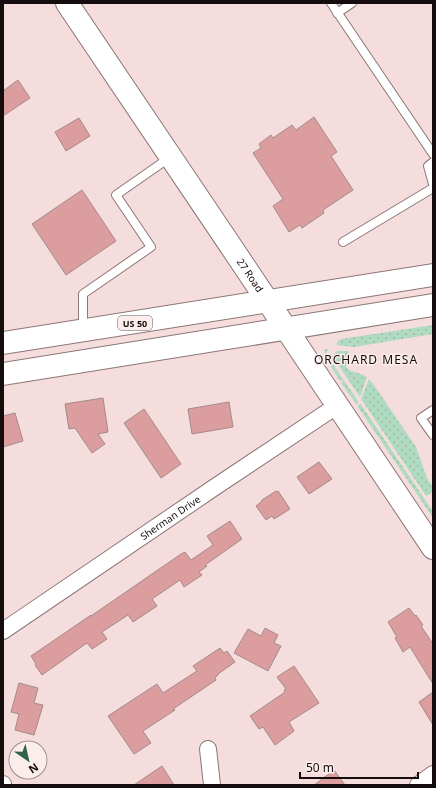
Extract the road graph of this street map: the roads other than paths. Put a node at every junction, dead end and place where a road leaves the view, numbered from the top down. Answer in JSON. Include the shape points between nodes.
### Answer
{"nodes":[{"id":1,"x":67,"y":3,"type":"edge"},
{"id":2,"x":331,"y":3,"type":"edge"},
{"id":3,"x":352,"y":3,"type":"edge"},
{"id":4,"x":337,"y":13,"type":"junction"},
{"id":5,"x":433,"y":154,"type":"edge"},
{"id":6,"x":170,"y":157,"type":"junction"},
{"id":7,"x":433,"y":162,"type":"edge"},
{"id":8,"x":433,"y":184,"type":"edge"},
{"id":9,"x":433,"y":188,"type":"edge"},
{"id":10,"x":343,"y":242,"type":"dead end"},
{"id":11,"x":433,"y":275,"type":"edge"},
{"id":12,"x":268,"y":301,"type":"junction"},
{"id":13,"x":433,"y":306,"type":"edge"},
{"id":14,"x":287,"y":329,"type":"junction"},
{"id":15,"x":83,"y":331,"type":"junction"},
{"id":16,"x":3,"y":343,"type":"edge"},
{"id":17,"x":3,"y":374,"type":"edge"},
{"id":18,"x":338,"y":405,"type":"junction"},
{"id":19,"x":433,"y":410,"type":"edge"},
{"id":20,"x":433,"y":435,"type":"edge"},
{"id":21,"x":433,"y":548,"type":"edge"},
{"id":22,"x":3,"y":631,"type":"edge"},
{"id":23,"x":208,"y":749,"type":"dead end"},
{"id":24,"x":433,"y":774,"type":"edge"},
{"id":25,"x":212,"y":785,"type":"edge"},
{"id":26,"x":418,"y":785,"type":"edge"}],
"edges":[{"from":1,"to":6,"type":"main road","name":"27 Road"},
{"from":2,"to":4,"type":"lane"},
{"from":3,"to":4,"type":"lane"},
{"from":4,"to":5,"type":"lane"},
{"from":6,"to":12,"type":"main road","name":"27 Road"},
{"from":6,"to":15,"type":"lane","via":[[116,195],[151,247],[83,294]]},
{"from":7,"to":8,"type":"lane","via":[[428,166]]},
{"from":9,"to":10,"type":"lane"},
{"from":11,"to":12,"type":"main road","number":"US 50"},
{"from":12,"to":14,"type":"main road","name":"27 Road"},
{"from":12,"to":15,"type":"main road","number":"US 50"},
{"from":13,"to":14,"type":"main road"},
{"from":14,"to":17,"type":"main road"},
{"from":14,"to":18,"type":"main road","name":"27 Road"},
{"from":15,"to":16,"type":"main road","number":"US 50"},
{"from":18,"to":21,"type":"main road","name":"27 Road"},
{"from":18,"to":22,"type":"street","name":"Sherman Drive"},
{"from":19,"to":20,"type":"lane","via":[[421,418]]},
{"from":23,"to":25,"type":"street"},
{"from":24,"to":26,"type":"street"}]}
